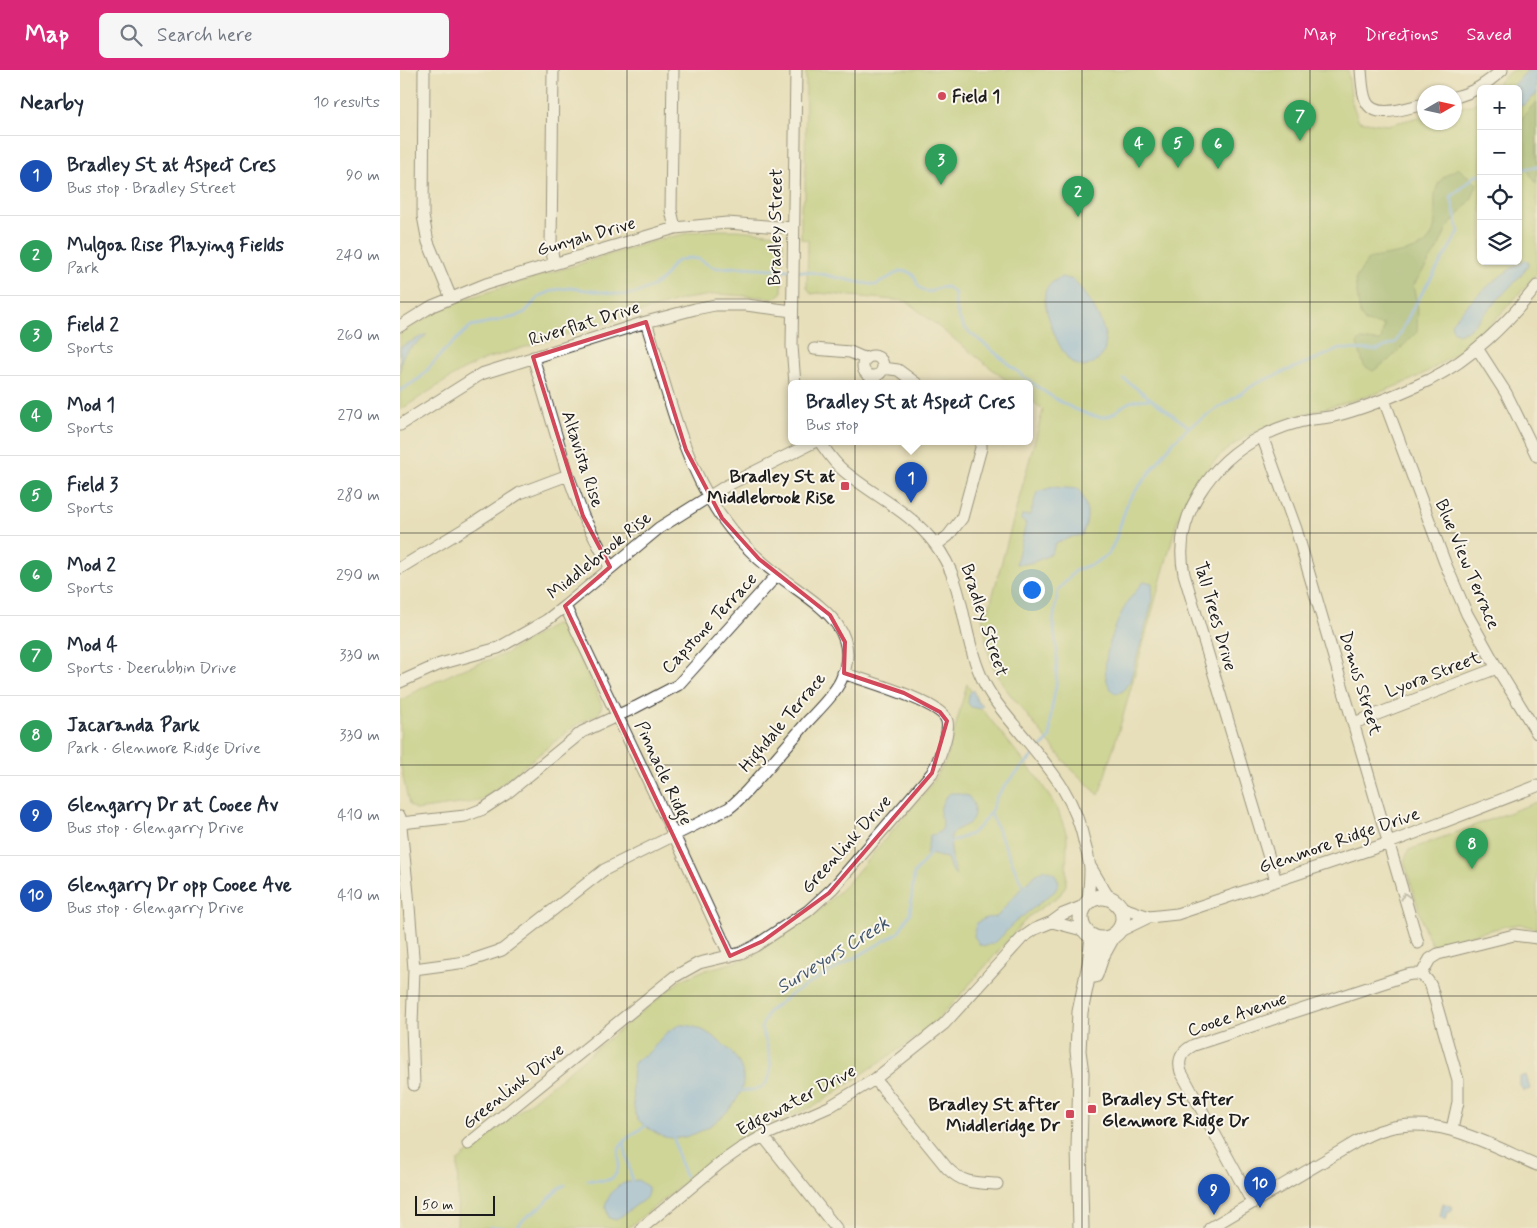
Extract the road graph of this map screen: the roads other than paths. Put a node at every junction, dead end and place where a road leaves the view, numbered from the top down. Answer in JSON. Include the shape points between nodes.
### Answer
{"nodes":[{"id":1,"x":424,"y":70,"type":"edge"},
{"id":2,"x":553,"y":70,"type":"edge"},
{"id":3,"x":673,"y":70,"type":"edge"},
{"id":4,"x":796,"y":70,"type":"edge"},
{"id":5,"x":1361,"y":70,"type":"edge"},
{"id":6,"x":1502,"y":70,"type":"edge"},
{"id":7,"x":1462,"y":95,"type":"edge"},
{"id":8,"x":1417,"y":105,"type":"edge"},
{"id":9,"x":675,"y":228,"type":"junction"},
{"id":10,"x":793,"y":228,"type":"junction"},
{"id":11,"x":554,"y":264,"type":"junction"},
{"id":12,"x":1537,"y":286,"type":"edge"},
{"id":13,"x":451,"y":298,"type":"junction"},
{"id":14,"x":792,"y":311,"type":"junction"},
{"id":15,"x":646,"y":322,"type":"junction"},
{"id":16,"x":400,"y":326,"type":"edge"},
{"id":17,"x":814,"y":348,"type":"dead end"},
{"id":18,"x":1477,"y":348,"type":"junction"},
{"id":19,"x":533,"y":357,"type":"junction"},
{"id":20,"x":795,"y":380,"type":"edge"},
{"id":21,"x":912,"y":380,"type":"edge"},
{"id":22,"x":1384,"y":400,"type":"junction"},
{"id":23,"x":400,"y":426,"type":"edge"},
{"id":24,"x":1262,"y":436,"type":"junction"},
{"id":25,"x":808,"y":445,"type":"edge"},
{"id":26,"x":822,"y":445,"type":"edge"},
{"id":27,"x":981,"y":445,"type":"edge"},
{"id":28,"x":1537,"y":456,"type":"edge"},
{"id":29,"x":568,"y":475,"type":"junction"},
{"id":30,"x":708,"y":496,"type":"junction"},
{"id":31,"x":936,"y":545,"type":"junction"},
{"id":32,"x":610,"y":567,"type":"junction"},
{"id":33,"x":400,"y":568,"type":"edge"},
{"id":34,"x":777,"y":575,"type":"junction"},
{"id":35,"x":564,"y":606,"type":"junction"},
{"id":36,"x":1497,"y":668,"type":"junction"},
{"id":37,"x":843,"y":673,"type":"junction"},
{"id":38,"x":400,"y":682,"type":"edge"},
{"id":39,"x":618,"y":715,"type":"junction"},
{"id":40,"x":1354,"y":723,"type":"junction"},
{"id":41,"x":1537,"y":733,"type":"edge"},
{"id":42,"x":1537,"y":786,"type":"edge"},
{"id":43,"x":400,"y":820,"type":"edge"},
{"id":44,"x":674,"y":835,"type":"junction"},
{"id":45,"x":1389,"y":843,"type":"junction"},
{"id":46,"x":1090,"y":866,"type":"junction"},
{"id":47,"x":1276,"y":881,"type":"junction"},
{"id":48,"x":1115,"y":902,"type":"junction"},
{"id":49,"x":1087,"y":903,"type":"junction"},
{"id":50,"x":1149,"y":917,"type":"junction"},
{"id":51,"x":1052,"y":922,"type":"junction"},
{"id":52,"x":1089,"y":934,"type":"junction"},
{"id":53,"x":1116,"y":934,"type":"junction"},
{"id":54,"x":1537,"y":938,"type":"edge"},
{"id":55,"x":1418,"y":943,"type":"dead end"},
{"id":56,"x":730,"y":956,"type":"junction"},
{"id":57,"x":414,"y":968,"type":"junction"},
{"id":58,"x":1421,"y":975,"type":"junction"},
{"id":59,"x":400,"y":1025,"type":"edge"},
{"id":60,"x":412,"y":1025,"type":"junction"},
{"id":61,"x":1081,"y":1073,"type":"junction"},
{"id":62,"x":875,"y":1078,"type":"junction"},
{"id":63,"x":414,"y":1085,"type":"dead end"},
{"id":64,"x":1452,"y":1129,"type":"junction"},
{"id":65,"x":763,"y":1136,"type":"junction"},
{"id":66,"x":468,"y":1144,"type":"dead end"},
{"id":67,"x":1537,"y":1165,"type":"edge"},
{"id":68,"x":997,"y":1184,"type":"dead end"},
{"id":69,"x":1252,"y":1202,"type":"junction"},
{"id":70,"x":1080,"y":1224,"type":"edge"},
{"id":71,"x":642,"y":1228,"type":"edge"},
{"id":72,"x":836,"y":1228,"type":"edge"},
{"id":73,"x":1210,"y":1228,"type":"edge"}],
"edges":[{"from":1,"to":13,"type":"street","via":[[423,216],[428,242]]},
{"from":2,"to":11,"type":"street","via":[[550,245]]},
{"from":3,"to":9,"type":"street","via":[[671,210]]},
{"from":4,"to":10,"type":"street","name":"Bradley Street"},
{"from":5,"to":8,"type":"street","via":[[1365,99],[1373,110],[1386,112]]},
{"from":6,"to":7,"type":"street","via":[[1479,88]]},
{"from":9,"to":10,"type":"street","name":"Gunyah Drive","via":[[727,223]]},
{"from":9,"to":11,"type":"street","name":"Gunyah Drive"},
{"from":10,"to":14,"type":"street","name":"Bradley Street"},
{"from":11,"to":13,"type":"street","name":"Gunyah Drive"},
{"from":12,"to":18,"type":"street","name":"Tall Trees Drive","via":[[1502,326]]},
{"from":13,"to":16,"type":"street","name":"Gunyah Drive"},
{"from":14,"to":15,"type":"street","name":"Riverflat Drive","via":[[715,305]]},
{"from":14,"to":20,"type":"street","name":"Bradley Street"},
{"from":15,"to":19,"type":"street","name":"Riverflat Drive"},
{"from":15,"to":30,"type":"street","name":"Highdale Terrace","via":[[686,450]]},
{"from":17,"to":21,"type":"street","via":[[850,352],[866,359],[877,357],[883,368],[898,370]]},
{"from":18,"to":22,"type":"street","name":"Tall Trees Drive","via":[[1431,379]]},
{"from":18,"to":28,"type":"street","via":[[1506,393]]},
{"from":19,"to":23,"type":"street","name":"Riverflat Drive","via":[[481,374]]},
{"from":19,"to":29,"type":"street","name":"Altavista Rise"},
{"from":22,"to":24,"type":"street","name":"Tall Trees Drive"},
{"from":22,"to":36,"type":"street","name":"Blue View Terrace","via":[[1445,563],[1467,614]]},
{"from":24,"to":40,"type":"street","name":"Domus Street","via":[[1296,529]]},
{"from":24,"to":47,"type":"street","name":"Tall Trees Drive","via":[[1236,452],[1200,492],[1184,526],[1181,558]]},
{"from":25,"to":30,"type":"street","name":"Middlebrook Rise"},
{"from":26,"to":31,"type":"street","name":"Bradley Street","via":[[842,469],[902,511]]},
{"from":27,"to":31,"type":"street","via":[[962,518],[958,526]]},
{"from":29,"to":32,"type":"street","name":"Altavista Rise","via":[[583,516]]},
{"from":29,"to":33,"type":"street","via":[[520,493]]},
{"from":30,"to":32,"type":"street","name":"Middlebrook Rise","via":[[659,528]]},
{"from":30,"to":34,"type":"street","name":"Highdale Terrace","via":[[744,545]]},
{"from":31,"to":46,"type":"street","name":"Bradley Street","via":[[956,584],[982,678],[995,700],[1062,785],[1081,826]]},
{"from":32,"to":35,"type":"street","name":"Middlebrook Rise"},
{"from":34,"to":37,"type":"street","name":"Highdale Terrace","via":[[823,608],[840,627],[846,649]]},
{"from":34,"to":39,"type":"street","name":"Capstone Terrace","via":[[684,679],[670,690]]},
{"from":35,"to":38,"type":"street","name":"Middlebrook Rise","via":[[547,620],[498,648],[440,664]]},
{"from":35,"to":39,"type":"street","name":"Pinnacle Ridge"},
{"from":36,"to":40,"type":"street","name":"Lyora Street"},
{"from":36,"to":41,"type":"street","name":"Blue View Terrace"},
{"from":37,"to":44,"type":"street","name":"Highdale Terrace","via":[[835,689],[739,800],[723,812]]},
{"from":37,"to":56,"type":"street","name":"Greenlink Drive","via":[[904,693],[943,715],[947,730],[938,762],[932,773],[822,899],[755,946]]},
{"from":39,"to":43,"type":"street","name":"Capstone Terrace","via":[[582,732],[483,809],[465,816]]},
{"from":39,"to":44,"type":"street","name":"Pinnacle Ridge"},
{"from":40,"to":45,"type":"street","name":"Domus Street"},
{"from":42,"to":45,"type":"street","name":"Glenmore Ridge Drive"},
{"from":43,"to":57,"type":"street"},
{"from":44,"to":56,"type":"street","name":"Pinnacle Ridge"},
{"from":44,"to":57,"type":"street","name":"Highdale Terrace","via":[[604,870],[496,953],[466,962]]},
{"from":45,"to":47,"type":"street","name":"Glenmore Ridge Drive"},
{"from":55,"to":45,"type":"street","name":"Domus Street","one_way":true},
{"from":46,"to":48,"type":"street","name":"Bradley Street"},
{"from":46,"to":49,"type":"street","name":"Bradley Street"},
{"from":47,"to":50,"type":"street","name":"Glenmore Ridge Drive","via":[[1177,914]]},
{"from":48,"to":49,"type":"main road","via":[[1098,897]]},
{"from":48,"to":50,"type":"street","name":"Glenmore Ridge Drive"},
{"from":48,"to":53,"type":"main road","via":[[1124,919]]},
{"from":49,"to":51,"type":"street","name":"Edgewater Drive"},
{"from":49,"to":52,"type":"main road","via":[[1081,920]]},
{"from":50,"to":53,"type":"street","name":"Glenmore Ridge Drive"},
{"from":51,"to":52,"type":"street"},
{"from":51,"to":62,"type":"street","name":"Edgewater Drive","via":[[1022,938],[944,1024]]},
{"from":52,"to":53,"type":"main road","via":[[1100,940]]},
{"from":52,"to":61,"type":"main road","via":[[1090,964],[1080,1012],[1078,1051]]},
{"from":53,"to":61,"type":"main road","via":[[1101,957],[1095,975]]},
{"from":54,"to":58,"type":"street","via":[[1514,935],[1438,954],[1430,959]]},
{"from":56,"to":66,"type":"street","name":"Greenlink Drive","via":[[699,963],[674,977]]},
{"from":57,"to":60,"type":"street"},
{"from":58,"to":64,"type":"street","via":[[1431,986],[1458,1080],[1458,1102]]},
{"from":58,"to":69,"type":"street","name":"Cooee Avenue","via":[[1407,974],[1194,1045],[1183,1053],[1179,1064],[1182,1076]]},
{"from":59,"to":60,"type":"street"},
{"from":60,"to":63,"type":"street"},
{"from":61,"to":70,"type":"main road"},
{"from":62,"to":65,"type":"street","name":"Edgewater Drive","via":[[829,1107]]},
{"from":62,"to":68,"type":"street","via":[[957,1178]]},
{"from":64,"to":67,"type":"street"},
{"from":64,"to":69,"type":"street","via":[[1424,1125],[1386,1128],[1351,1144]]},
{"from":65,"to":71,"type":"street","name":"Edgewater Drive","via":[[720,1163]]},
{"from":65,"to":72,"type":"street"},
{"from":69,"to":73,"type":"street"}]}
